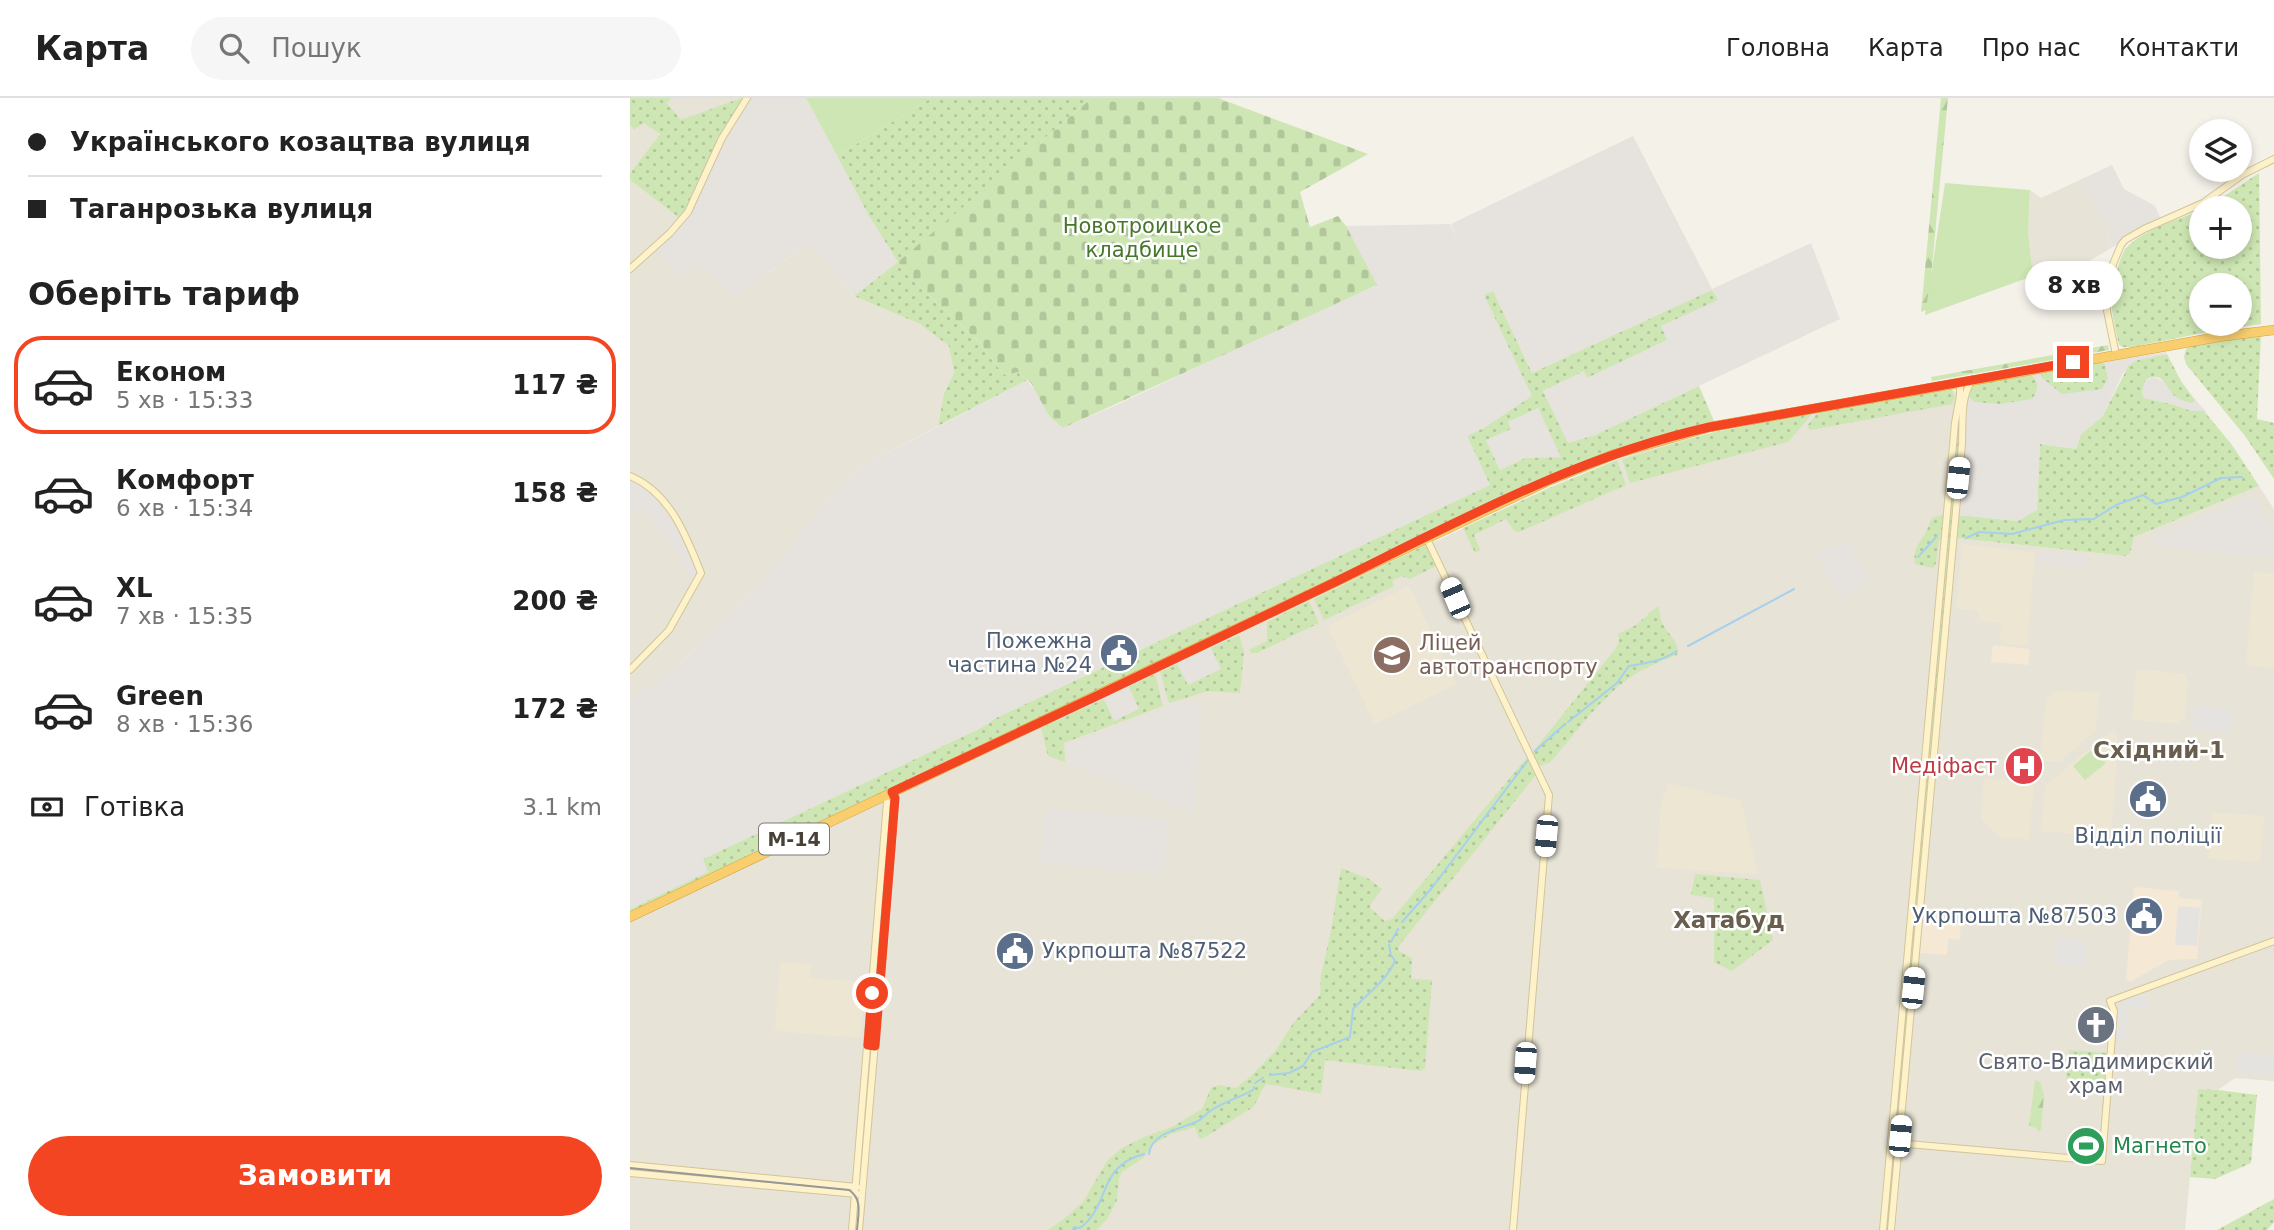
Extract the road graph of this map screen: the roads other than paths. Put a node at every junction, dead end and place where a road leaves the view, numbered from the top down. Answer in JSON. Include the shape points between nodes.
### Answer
{"nodes":[{"id":1,"x":747,"y":98,"type":"edge"},
{"id":2,"x":2274,"y":159,"type":"edge"},
{"id":3,"x":630,"y":269,"type":"edge"},
{"id":4,"x":2274,"y":330,"type":"edge"},
{"id":5,"x":2116,"y":355,"type":"junction"},
{"id":6,"x":1964,"y":381,"type":"junction"},
{"id":7,"x":1949,"y":384,"type":"junction"},
{"id":8,"x":1961,"y":404,"type":"junction"},
{"id":9,"x":630,"y":476,"type":"edge"},
{"id":10,"x":1950,"y":478,"type":"junction"},
{"id":11,"x":1958,"y":478,"type":"junction"},
{"id":12,"x":1426,"y":537,"type":"junction"},
{"id":13,"x":630,"y":670,"type":"edge"},
{"id":14,"x":1933,"y":671,"type":"junction"},
{"id":15,"x":1941,"y":671,"type":"junction"},
{"id":16,"x":888,"y":794,"type":"junction"},
{"id":17,"x":630,"y":917,"type":"edge"},
{"id":18,"x":2274,"y":941,"type":"edge"},
{"id":19,"x":1907,"y":953,"type":"junction"},
{"id":20,"x":1916,"y":954,"type":"junction"},
{"id":21,"x":1890,"y":1142,"type":"junction"},
{"id":22,"x":1899,"y":1143,"type":"junction"},
{"id":23,"x":630,"y":1166,"type":"edge"},
{"id":24,"x":666,"y":1172,"type":"junction"},
{"id":25,"x":630,"y":1173,"type":"edge"},
{"id":26,"x":859,"y":1191,"type":"junction"},
{"id":27,"x":852,"y":1230,"type":"edge"},
{"id":28,"x":859,"y":1230,"type":"edge"},
{"id":29,"x":1511,"y":1230,"type":"edge"},
{"id":30,"x":1883,"y":1230,"type":"edge"},
{"id":31,"x":1891,"y":1230,"type":"edge"}],
"edges":[{"from":1,"to":3,"type":"street","via":[[682,220]]},
{"from":2,"to":5,"type":"street","via":[[2242,175],[2203,204],[2125,240],[2113,264],[2107,299]]},
{"from":4,"to":5,"type":"highway","number":"М-14"},
{"from":5,"to":6,"type":"highway","number":"М-14"},
{"from":6,"to":7,"type":"highway","number":"М-14"},
{"from":6,"to":8,"type":"street"},
{"from":6,"to":8,"type":"street"},
{"from":7,"to":8,"type":"street"},
{"from":7,"to":12,"type":"highway","number":"М-14","via":[[1672,436],[1567,472]]},
{"from":8,"to":10,"type":"street"},
{"from":8,"to":11,"type":"street"},
{"from":9,"to":13,"type":"street","via":[[666,503],[701,573],[669,629]]},
{"from":10,"to":11,"type":"street"},
{"from":10,"to":14,"type":"street"},
{"from":11,"to":15,"type":"street"},
{"from":12,"to":16,"type":"highway","number":"М-14"},
{"from":12,"to":29,"type":"street","via":[[1549,795]]},
{"from":14,"to":15,"type":"street"},
{"from":14,"to":19,"type":"street"},
{"from":15,"to":20,"type":"street"},
{"from":16,"to":17,"type":"highway","number":"М-14"},
{"from":16,"to":26,"type":"street","via":[[895,798],[891,855]]},
{"from":18,"to":22,"type":"street","via":[[2110,1001],[2114,1011],[2102,1161]]},
{"from":19,"to":20,"type":"street"},
{"from":19,"to":21,"type":"street"},
{"from":20,"to":22,"type":"street"},
{"from":21,"to":22,"type":"street"},
{"from":21,"to":30,"type":"street"},
{"from":22,"to":31,"type":"street"},
{"from":23,"to":24,"type":"street"},
{"from":24,"to":25,"type":"street"},
{"from":24,"to":26,"type":"street"},
{"from":26,"to":27,"type":"street"},
{"from":26,"to":28,"type":"street"}]}
